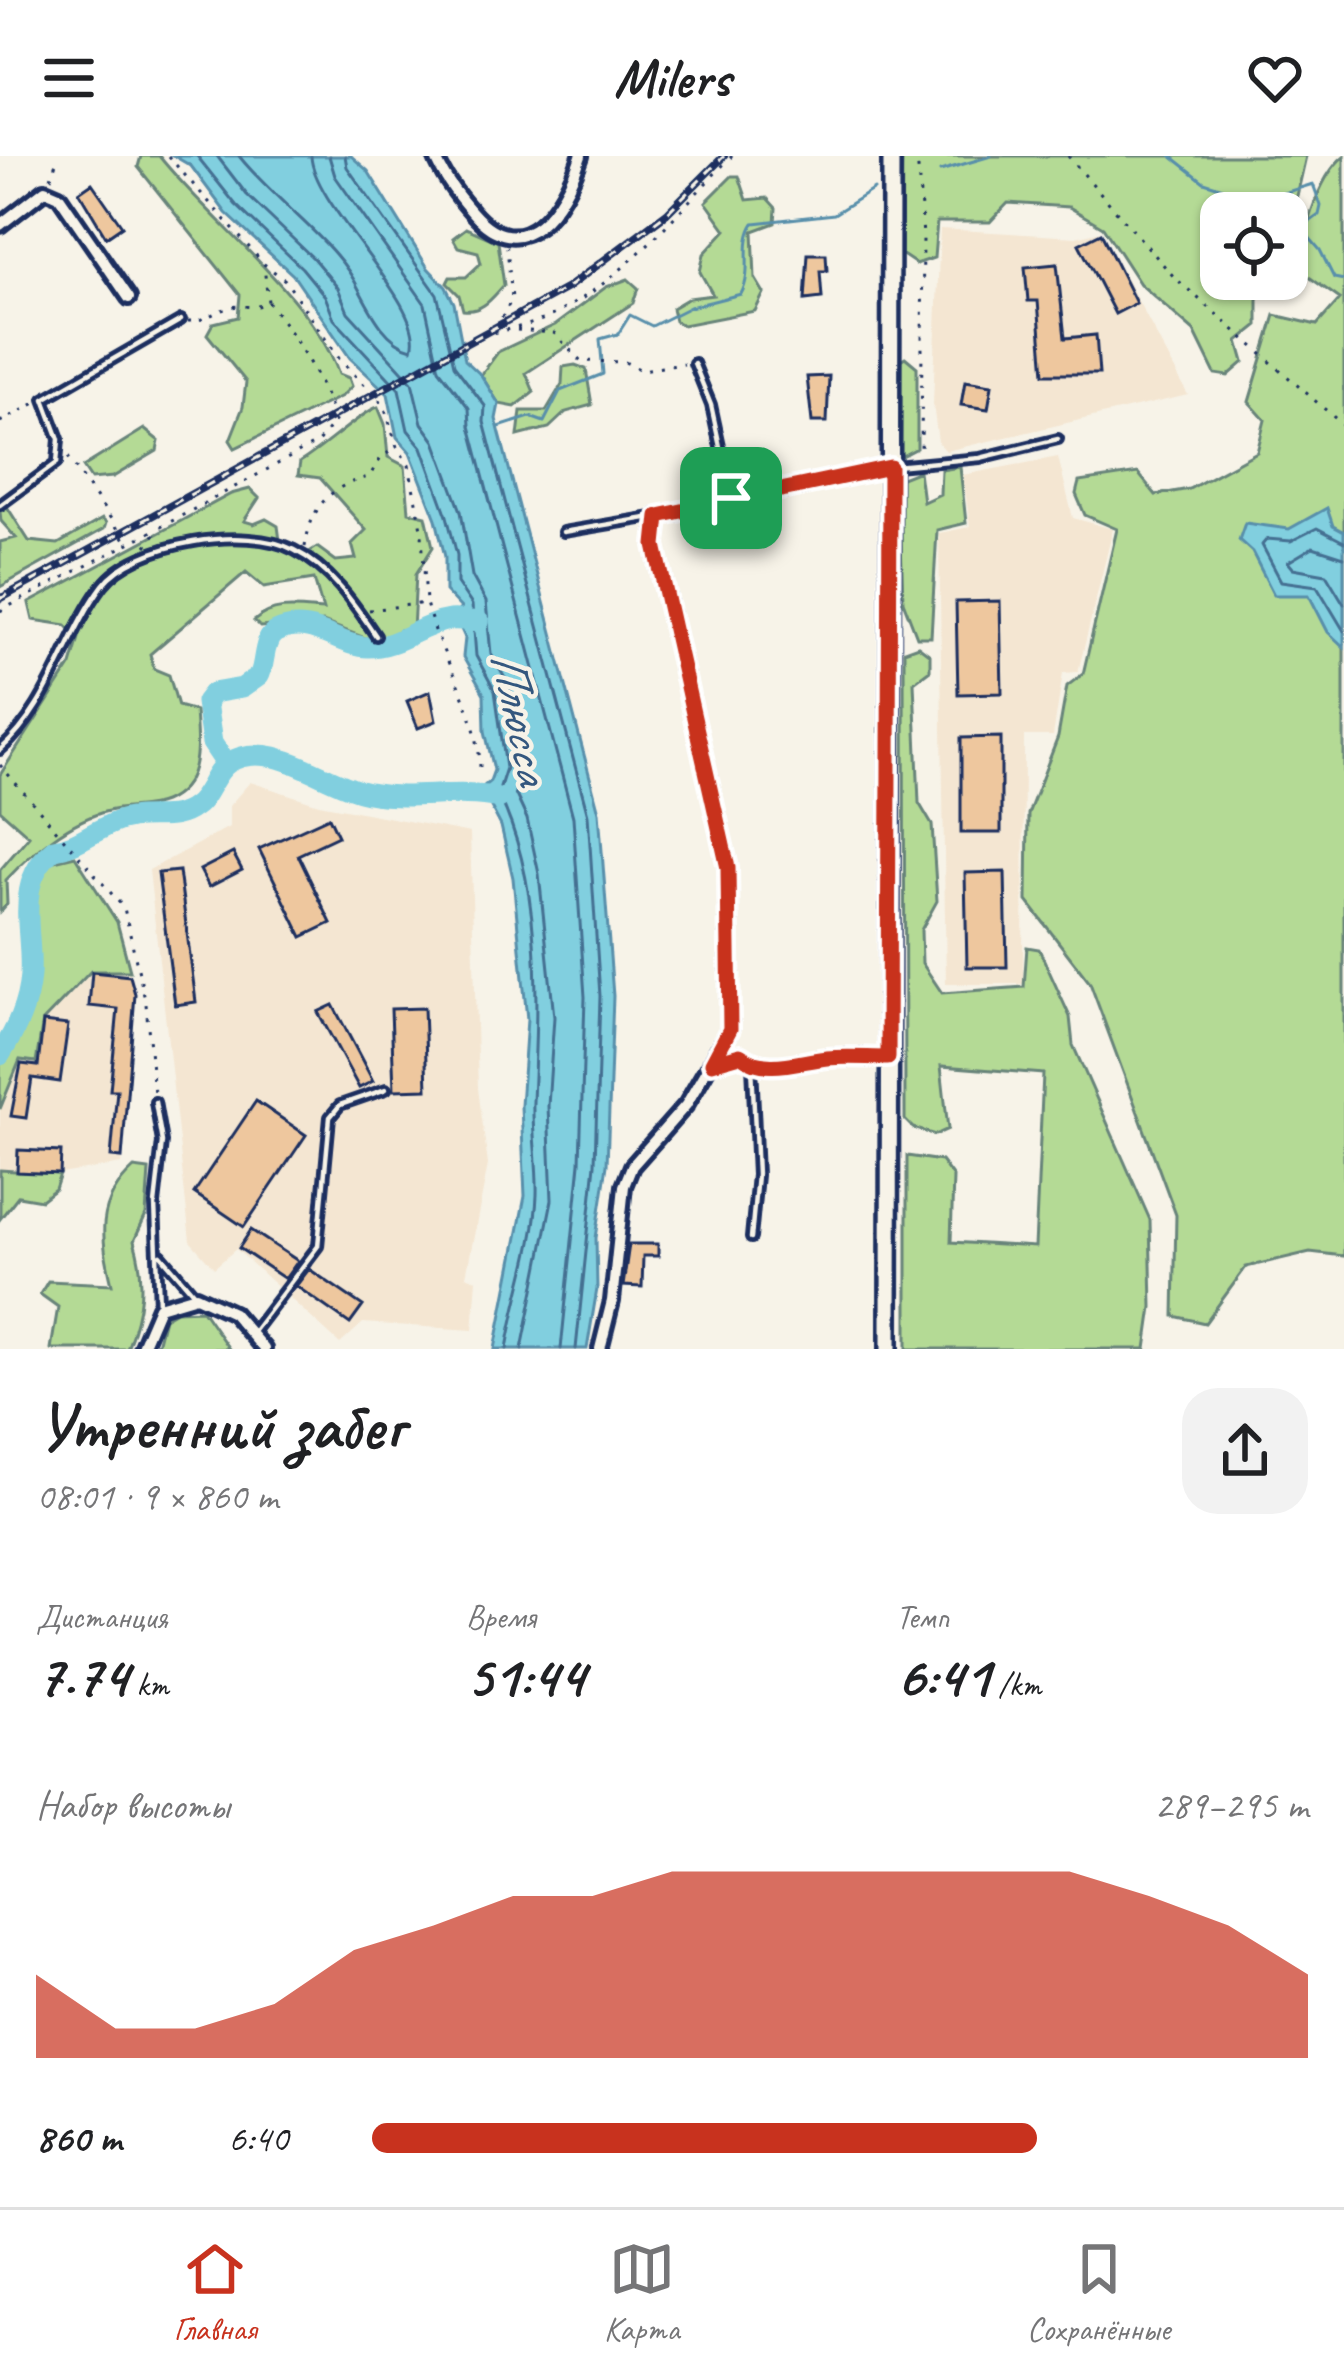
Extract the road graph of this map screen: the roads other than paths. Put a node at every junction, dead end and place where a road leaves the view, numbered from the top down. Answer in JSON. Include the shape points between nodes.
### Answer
{"nodes":[{"id":1,"x":435,"y":156,"type":"edge"},
{"id":2,"x":581,"y":156,"type":"edge"},
{"id":3,"x":891,"y":156,"type":"edge"},
{"id":4,"x":0,"y":226,"type":"edge"},
{"id":5,"x":129,"y":298,"type":"dead end"},
{"id":6,"x":181,"y":320,"type":"road end"},
{"id":7,"x":694,"y":363,"type":"road end"},
{"id":8,"x":1058,"y":439,"type":"dead end"},
{"id":9,"x":890,"y":467,"type":"junction"},
{"id":10,"x":731,"y":498,"type":"junction"},
{"id":11,"x":0,"y":505,"type":"edge"},
{"id":12,"x":658,"y":516,"type":"junction"},
{"id":13,"x":563,"y":532,"type":"dead end"},
{"id":14,"x":376,"y":636,"type":"dead end"},
{"id":15,"x":0,"y":750,"type":"edge"},
{"id":16,"x":730,"y":1029,"type":"junction"},
{"id":17,"x":740,"y":1055,"type":"junction"},
{"id":18,"x":888,"y":1058,"type":"junction"},
{"id":19,"x":712,"y":1063,"type":"junction"},
{"id":20,"x":752,"y":1064,"type":"junction"},
{"id":21,"x":386,"y":1088,"type":"dead end"},
{"id":22,"x":155,"y":1102,"type":"road end"},
{"id":23,"x":751,"y":1238,"type":"dead end"},
{"id":24,"x":158,"y":1252,"type":"junction"},
{"id":25,"x":196,"y":1296,"type":"junction"},
{"id":26,"x":158,"y":1306,"type":"junction"},
{"id":27,"x":253,"y":1332,"type":"junction"},
{"id":28,"x":141,"y":1349,"type":"edge"},
{"id":29,"x":264,"y":1349,"type":"edge"},
{"id":30,"x":600,"y":1349,"type":"edge"},
{"id":31,"x":889,"y":1349,"type":"edge"}],
"edges":[{"from":1,"to":2,"type":"street","via":[[486,229],[506,239],[555,209]]},
{"from":3,"to":9,"type":"main road"},
{"from":4,"to":5,"type":"street","via":[[45,190],[59,196]]},
{"from":6,"to":11,"type":"lane","via":[[44,398],[61,454]]},
{"from":7,"to":10,"type":"lane"},
{"from":8,"to":9,"type":"lane"},
{"from":9,"to":10,"type":"street"},
{"from":9,"to":18,"type":"main road"},
{"from":10,"to":12,"type":"street"},
{"from":12,"to":13,"type":"lane"},
{"from":12,"to":16,"type":"street","via":[[655,545],[728,868]]},
{"from":14,"to":15,"type":"lane","via":[[342,588],[304,555],[253,538],[140,555],[102,587],[27,722]]},
{"from":16,"to":17,"type":"street"},
{"from":16,"to":19,"type":"street"},
{"from":17,"to":19,"type":"street"},
{"from":17,"to":20,"type":"street"},
{"from":18,"to":20,"type":"street"},
{"from":18,"to":31,"type":"main road"},
{"from":19,"to":30,"type":"street","via":[[624,1186]]},
{"from":20,"to":23,"type":"lane","via":[[758,1175]]},
{"from":21,"to":27,"type":"lane","via":[[330,1117],[318,1246]]},
{"from":22,"to":24,"type":"lane","via":[[162,1142]]},
{"from":24,"to":25,"type":"lane"},
{"from":24,"to":26,"type":"lane"},
{"from":25,"to":26,"type":"street"},
{"from":25,"to":27,"type":"street"},
{"from":26,"to":28,"type":"street"},
{"from":27,"to":29,"type":"street"}]}
